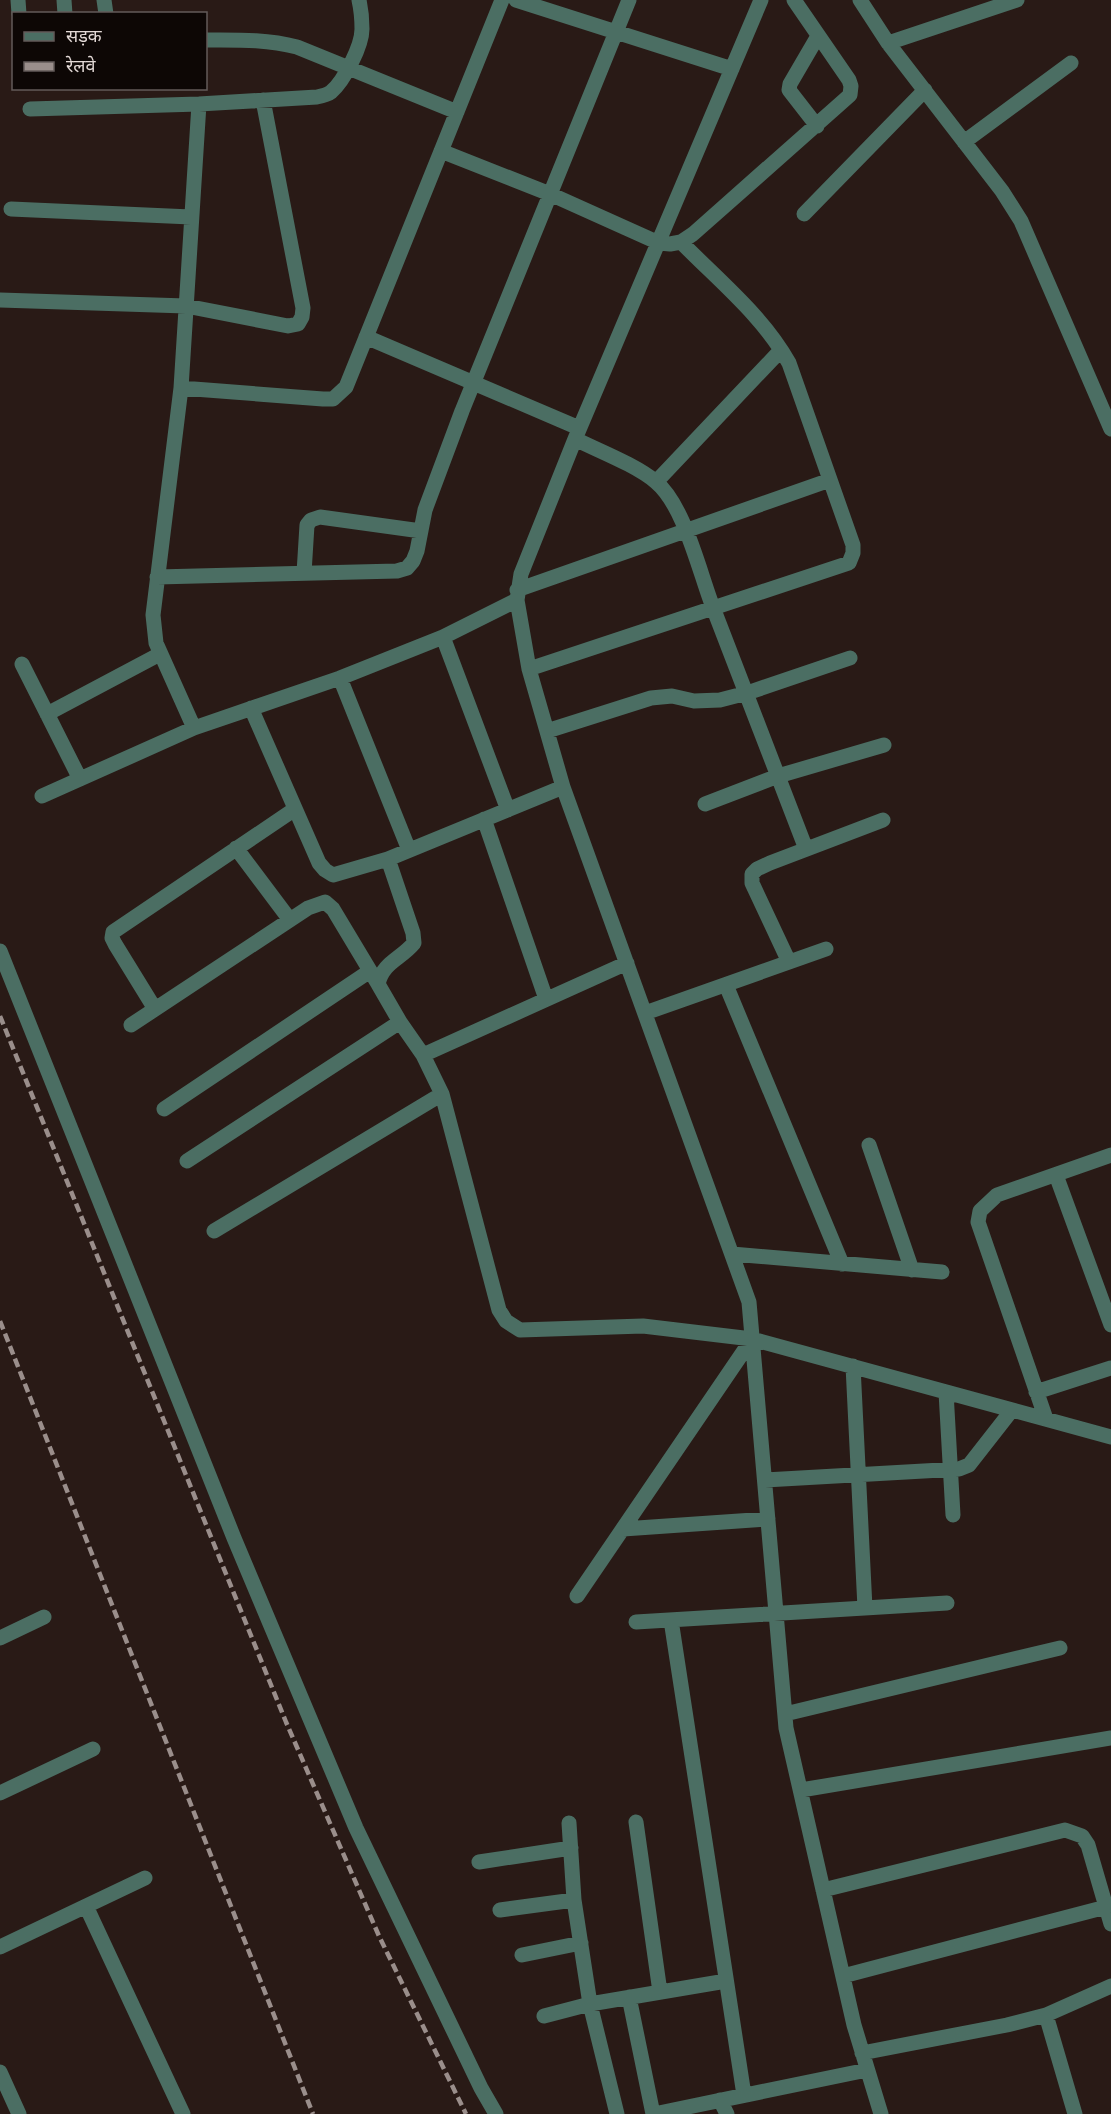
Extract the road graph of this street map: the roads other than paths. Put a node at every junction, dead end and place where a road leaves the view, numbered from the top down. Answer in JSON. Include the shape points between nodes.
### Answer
{"nodes":[{"id":1,"x":359,"y":0,"type":"edge"},
{"id":2,"x":502,"y":0,"type":"edge"},
{"id":3,"x":516,"y":0,"type":"edge"},
{"id":4,"x":629,"y":0,"type":"edge"},
{"id":5,"x":761,"y":0,"type":"edge"},
{"id":6,"x":794,"y":0,"type":"edge"},
{"id":7,"x":860,"y":0,"type":"edge"},
{"id":8,"x":1017,"y":0,"type":"edge"},
{"id":9,"x":616,"y":33,"type":"junction"},
{"id":10,"x":818,"y":36,"type":"junction"},
{"id":11,"x":207,"y":40,"type":"edge"},
{"id":12,"x":888,"y":43,"type":"junction"},
{"id":13,"x":1071,"y":63,"type":"dead end"},
{"id":14,"x":349,"y":67,"type":"junction"},
{"id":15,"x":732,"y":69,"type":"junction"},
{"id":16,"x":925,"y":90,"type":"junction"},
{"id":17,"x":263,"y":100,"type":"junction"},
{"id":18,"x":199,"y":104,"type":"junction"},
{"id":19,"x":30,"y":109,"type":"dead end"},
{"id":20,"x":457,"y":112,"type":"junction"},
{"id":21,"x":817,"y":126,"type":"junction"},
{"id":22,"x":964,"y":142,"type":"junction"},
{"id":23,"x":441,"y":151,"type":"junction"},
{"id":24,"x":550,"y":194,"type":"junction"},
{"id":25,"x":11,"y":209,"type":"dead end"},
{"id":26,"x":804,"y":214,"type":"dead end"},
{"id":27,"x":191,"y":217,"type":"junction"},
{"id":28,"x":681,"y":242,"type":"junction"},
{"id":29,"x":659,"y":243,"type":"junction"},
{"id":30,"x":0,"y":300,"type":"edge"},
{"id":31,"x":186,"y":306,"type":"junction"},
{"id":32,"x":366,"y":338,"type":"junction"},
{"id":33,"x":781,"y":350,"type":"junction"},
{"id":34,"x":474,"y":382,"type":"junction"},
{"id":35,"x":182,"y":388,"type":"junction"},
{"id":36,"x":1111,"y":429,"type":"edge"},
{"id":37,"x":577,"y":434,"type":"junction"},
{"id":38,"x":830,"y":480,"type":"junction"},
{"id":39,"x":656,"y":482,"type":"junction"},
{"id":40,"x":686,"y":530,"type":"junction"},
{"id":41,"x":421,"y":531,"type":"junction"},
{"id":42,"x":304,"y":573,"type":"junction"},
{"id":43,"x":157,"y":577,"type":"junction"},
{"id":44,"x":517,"y":595,"type":"junction"},
{"id":45,"x":713,"y":609,"type":"junction"},
{"id":46,"x":442,"y":637,"type":"junction"},
{"id":47,"x":160,"y":654,"type":"junction"},
{"id":48,"x":850,"y":658,"type":"dead end"},
{"id":49,"x":22,"y":664,"type":"dead end"},
{"id":50,"x":529,"y":669,"type":"junction"},
{"id":51,"x":340,"y":678,"type":"junction"},
{"id":52,"x":747,"y":693,"type":"junction"},
{"id":53,"x":251,"y":708,"type":"junction"},
{"id":54,"x":47,"y":714,"type":"junction"},
{"id":55,"x":194,"y":728,"type":"junction"},
{"id":56,"x":547,"y":731,"type":"junction"},
{"id":57,"x":884,"y":745,"type":"dead end"},
{"id":58,"x":778,"y":776,"type":"junction"},
{"id":59,"x":80,"y":779,"type":"junction"},
{"id":60,"x":563,"y":787,"type":"junction"},
{"id":61,"x":42,"y":796,"type":"dead end"},
{"id":62,"x":705,"y":804,"type":"dead end"},
{"id":63,"x":295,"y":809,"type":"junction"},
{"id":64,"x":508,"y":810,"type":"junction"},
{"id":65,"x":484,"y":819,"type":"junction"},
{"id":66,"x":884,"y":820,"type":"dead end"},
{"id":67,"x":236,"y":848,"type":"junction"},
{"id":68,"x":806,"y":849,"type":"junction"},
{"id":69,"x":409,"y":850,"type":"junction"},
{"id":70,"x":388,"y":858,"type":"junction"},
{"id":71,"x":290,"y":920,"type":"junction"},
{"id":72,"x":826,"y":949,"type":"dead end"},
{"id":73,"x":0,"y":951,"type":"edge"},
{"id":74,"x":789,"y":962,"type":"junction"},
{"id":75,"x":627,"y":963,"type":"junction"},
{"id":76,"x":374,"y":978,"type":"junction"},
{"id":77,"x":726,"y":984,"type":"junction"},
{"id":78,"x":546,"y":999,"type":"junction"},
{"id":79,"x":155,"y":1009,"type":"junction"},
{"id":80,"x":645,"y":1013,"type":"junction"},
{"id":81,"x":400,"y":1022,"type":"junction"},
{"id":82,"x":131,"y":1025,"type":"dead end"},
{"id":83,"x":423,"y":1055,"type":"junction"},
{"id":84,"x":442,"y":1094,"type":"junction"},
{"id":85,"x":164,"y":1109,"type":"dead end"},
{"id":86,"x":869,"y":1145,"type":"dead end"},
{"id":87,"x":1111,"y":1155,"type":"edge"},
{"id":88,"x":187,"y":1161,"type":"dead end"},
{"id":89,"x":1056,"y":1175,"type":"junction"},
{"id":90,"x":214,"y":1231,"type":"dead end"},
{"id":91,"x":732,"y":1254,"type":"junction"},
{"id":92,"x":842,"y":1264,"type":"junction"},
{"id":93,"x":912,"y":1270,"type":"junction"},
{"id":94,"x":942,"y":1272,"type":"dead end"},
{"id":95,"x":1111,"y":1325,"type":"edge"},
{"id":96,"x":752,"y":1339,"type":"junction"},
{"id":97,"x":853,"y":1366,"type":"junction"},
{"id":98,"x":1111,"y":1368,"type":"edge"},
{"id":99,"x":946,"y":1392,"type":"junction"},
{"id":100,"x":1036,"y":1392,"type":"junction"},
{"id":101,"x":1012,"y":1410,"type":"junction"},
{"id":102,"x":1046,"y":1419,"type":"junction"},
{"id":103,"x":1111,"y":1437,"type":"edge"},
{"id":104,"x":950,"y":1469,"type":"junction"},
{"id":105,"x":859,"y":1474,"type":"junction"},
{"id":106,"x":765,"y":1480,"type":"junction"},
{"id":107,"x":953,"y":1515,"type":"dead end"},
{"id":108,"x":768,"y":1519,"type":"junction"},
{"id":109,"x":623,"y":1529,"type":"junction"},
{"id":110,"x":577,"y":1596,"type":"dead end"},
{"id":111,"x":947,"y":1603,"type":"dead end"},
{"id":112,"x":865,"y":1608,"type":"junction"},
{"id":113,"x":776,"y":1613,"type":"junction"},
{"id":114,"x":44,"y":1617,"type":"dead end"},
{"id":115,"x":671,"y":1620,"type":"junction"},
{"id":116,"x":636,"y":1622,"type":"dead end"},
{"id":117,"x":0,"y":1638,"type":"edge"},
{"id":118,"x":1060,"y":1648,"type":"dead end"},
{"id":119,"x":785,"y":1714,"type":"junction"},
{"id":120,"x":1111,"y":1738,"type":"edge"},
{"id":121,"x":93,"y":1749,"type":"dead end"},
{"id":122,"x":801,"y":1790,"type":"junction"},
{"id":123,"x":0,"y":1792,"type":"edge"},
{"id":124,"x":636,"y":1822,"type":"dead end"},
{"id":125,"x":569,"y":1823,"type":"dead end"},
{"id":126,"x":571,"y":1848,"type":"junction"},
{"id":127,"x":479,"y":1862,"type":"dead end"},
{"id":128,"x":145,"y":1878,"type":"dead end"},
{"id":129,"x":823,"y":1890,"type":"junction"},
{"id":130,"x":574,"y":1900,"type":"junction"},
{"id":131,"x":86,"y":1906,"type":"junction"},
{"id":132,"x":1106,"y":1907,"type":"junction"},
{"id":133,"x":500,"y":1910,"type":"dead end"},
{"id":134,"x":1111,"y":1924,"type":"edge"},
{"id":135,"x":581,"y":1943,"type":"junction"},
{"id":136,"x":0,"y":1947,"type":"edge"},
{"id":137,"x":522,"y":1955,"type":"dead end"},
{"id":138,"x":843,"y":1976,"type":"junction"},
{"id":139,"x":726,"y":1981,"type":"junction"},
{"id":140,"x":1111,"y":1986,"type":"edge"},
{"id":141,"x":660,"y":1992,"type":"junction"},
{"id":142,"x":628,"y":1997,"type":"junction"},
{"id":143,"x":590,"y":2004,"type":"junction"},
{"id":144,"x":1046,"y":2015,"type":"junction"},
{"id":145,"x":544,"y":2016,"type":"dead end"},
{"id":146,"x":862,"y":2053,"type":"junction"},
{"id":147,"x":867,"y":2070,"type":"junction"},
{"id":148,"x":0,"y":2072,"type":"edge"},
{"id":149,"x":744,"y":2095,"type":"junction"},
{"id":150,"x":724,"y":2107,"type":"edge"},
{"id":151,"x":19,"y":2114,"type":"edge"},
{"id":152,"x":183,"y":2114,"type":"edge"},
{"id":153,"x":496,"y":2114,"type":"edge"},
{"id":154,"x":617,"y":2114,"type":"edge"},
{"id":155,"x":653,"y":2114,"type":"edge"},
{"id":156,"x":881,"y":2114,"type":"edge"},
{"id":157,"x":1075,"y":2114,"type":"edge"}],
"edges":[{"from":1,"to":14,"type":"street","via":[[362,31]]},
{"from":2,"to":20,"type":"street"},
{"from":3,"to":9,"type":"street"},
{"from":4,"to":9,"type":"street"},
{"from":5,"to":15,"type":"street"},
{"from":6,"to":10,"type":"street"},
{"from":7,"to":12,"type":"street"},
{"from":8,"to":12,"type":"street"},
{"from":9,"to":15,"type":"street"},
{"from":9,"to":24,"type":"street"},
{"from":10,"to":21,"type":"street","via":[[789,90]]},
{"from":10,"to":21,"type":"street","via":[[851,86],[850,95]]},
{"from":11,"to":14,"type":"street","via":[[277,42]]},
{"from":12,"to":16,"type":"street"},
{"from":13,"to":22,"type":"street"},
{"from":14,"to":17,"type":"street","via":[[328,94]]},
{"from":14,"to":20,"type":"street"},
{"from":15,"to":29,"type":"street"},
{"from":16,"to":22,"type":"street"},
{"from":16,"to":26,"type":"street"},
{"from":17,"to":18,"type":"street"},
{"from":17,"to":31,"type":"street","via":[[302,317],[298,324],[288,326]]},
{"from":18,"to":19,"type":"street"},
{"from":18,"to":27,"type":"street"},
{"from":20,"to":23,"type":"street"},
{"from":21,"to":28,"type":"street"},
{"from":22,"to":36,"type":"street","via":[[1021,221]]},
{"from":23,"to":24,"type":"street"},
{"from":23,"to":32,"type":"street"},
{"from":24,"to":29,"type":"street"},
{"from":24,"to":34,"type":"street"},
{"from":25,"to":27,"type":"street"},
{"from":27,"to":31,"type":"street"},
{"from":28,"to":29,"type":"street"},
{"from":28,"to":33,"type":"street","via":[[762,323]]},
{"from":29,"to":37,"type":"street"},
{"from":30,"to":31,"type":"street"},
{"from":31,"to":35,"type":"street"},
{"from":32,"to":34,"type":"street"},
{"from":32,"to":35,"type":"street","via":[[346,387],[333,399]]},
{"from":33,"to":38,"type":"street"},
{"from":33,"to":39,"type":"street"},
{"from":34,"to":37,"type":"street"},
{"from":34,"to":41,"type":"street","via":[[425,510]]},
{"from":35,"to":43,"type":"street"},
{"from":37,"to":39,"type":"street"},
{"from":37,"to":44,"type":"street","via":[[521,574]]},
{"from":38,"to":40,"type":"street"},
{"from":38,"to":45,"type":"street","via":[[853,545],[849,563]]},
{"from":39,"to":40,"type":"street","via":[[668,495]]},
{"from":40,"to":44,"type":"street"},
{"from":40,"to":45,"type":"street"},
{"from":41,"to":42,"type":"street","via":[[417,551],[407,568]]},
{"from":41,"to":42,"type":"street","via":[[320,517],[311,520],[307,525]]},
{"from":42,"to":43,"type":"street"},
{"from":43,"to":47,"type":"street","via":[[153,615]]},
{"from":44,"to":46,"type":"street"},
{"from":44,"to":50,"type":"street"},
{"from":45,"to":50,"type":"street"},
{"from":45,"to":52,"type":"street"},
{"from":46,"to":51,"type":"street"},
{"from":46,"to":64,"type":"street"},
{"from":47,"to":54,"type":"street"},
{"from":47,"to":55,"type":"street"},
{"from":48,"to":52,"type":"street"},
{"from":49,"to":54,"type":"street"},
{"from":50,"to":56,"type":"street"},
{"from":51,"to":53,"type":"street"},
{"from":51,"to":69,"type":"street"},
{"from":52,"to":56,"type":"street","via":[[706,702],[672,696],[651,698]]},
{"from":52,"to":58,"type":"street"},
{"from":53,"to":55,"type":"street"},
{"from":53,"to":63,"type":"street"},
{"from":54,"to":59,"type":"street"},
{"from":55,"to":59,"type":"street"},
{"from":56,"to":60,"type":"street"},
{"from":57,"to":58,"type":"street"},
{"from":58,"to":62,"type":"street"},
{"from":58,"to":68,"type":"street"},
{"from":59,"to":61,"type":"street"},
{"from":60,"to":64,"type":"street"},
{"from":60,"to":75,"type":"street"},
{"from":63,"to":67,"type":"street"},
{"from":63,"to":70,"type":"street","via":[[319,863],[333,875]]},
{"from":64,"to":65,"type":"street"},
{"from":65,"to":69,"type":"street"},
{"from":65,"to":78,"type":"street"},
{"from":66,"to":68,"type":"street"},
{"from":67,"to":71,"type":"street"},
{"from":67,"to":79,"type":"street","via":[[113,932],[115,944]]},
{"from":68,"to":74,"type":"street","via":[[752,874]]},
{"from":69,"to":70,"type":"street"},
{"from":70,"to":76,"type":"street","via":[[414,942]]},
{"from":71,"to":76,"type":"street","via":[[325,902]]},
{"from":71,"to":79,"type":"street"},
{"from":72,"to":74,"type":"street"},
{"from":73,"to":153,"type":"street","via":[[234,1538],[356,1828]]},
{"from":74,"to":77,"type":"street"},
{"from":75,"to":78,"type":"street"},
{"from":75,"to":80,"type":"street"},
{"from":76,"to":81,"type":"street"},
{"from":76,"to":85,"type":"street"},
{"from":77,"to":80,"type":"street"},
{"from":77,"to":92,"type":"street"},
{"from":78,"to":83,"type":"street"},
{"from":79,"to":82,"type":"street"},
{"from":80,"to":91,"type":"street"},
{"from":81,"to":83,"type":"street"},
{"from":81,"to":88,"type":"street"},
{"from":83,"to":84,"type":"street"},
{"from":84,"to":90,"type":"street"},
{"from":84,"to":96,"type":"street","via":[[499,1310],[506,1321],[520,1330],[643,1326]]},
{"from":86,"to":93,"type":"street"},
{"from":87,"to":89,"type":"street"},
{"from":89,"to":95,"type":"street"},
{"from":89,"to":100,"type":"street","via":[[998,1195],[980,1211],[978,1222]]},
{"from":91,"to":92,"type":"street"},
{"from":91,"to":96,"type":"street","via":[[749,1302]]},
{"from":92,"to":93,"type":"street"},
{"from":93,"to":94,"type":"street"},
{"from":96,"to":97,"type":"street"},
{"from":96,"to":106,"type":"street"},
{"from":96,"to":109,"type":"street"},
{"from":97,"to":99,"type":"street"},
{"from":97,"to":105,"type":"street"},
{"from":98,"to":100,"type":"street"},
{"from":99,"to":101,"type":"street"},
{"from":99,"to":104,"type":"street"},
{"from":100,"to":102,"type":"street"},
{"from":101,"to":102,"type":"street"},
{"from":101,"to":104,"type":"street","via":[[969,1465]]},
{"from":102,"to":103,"type":"street"},
{"from":104,"to":105,"type":"street"},
{"from":104,"to":107,"type":"street"},
{"from":105,"to":106,"type":"street"},
{"from":105,"to":112,"type":"street"},
{"from":106,"to":108,"type":"street"},
{"from":108,"to":109,"type":"street"},
{"from":108,"to":113,"type":"street"},
{"from":109,"to":110,"type":"street"},
{"from":111,"to":112,"type":"street"},
{"from":112,"to":113,"type":"street"},
{"from":113,"to":115,"type":"street"},
{"from":113,"to":119,"type":"street"},
{"from":114,"to":117,"type":"street"},
{"from":115,"to":116,"type":"street"},
{"from":115,"to":139,"type":"street"},
{"from":118,"to":119,"type":"street"},
{"from":119,"to":122,"type":"street"},
{"from":120,"to":122,"type":"street"},
{"from":121,"to":123,"type":"street"},
{"from":122,"to":129,"type":"street"},
{"from":124,"to":141,"type":"street"},
{"from":125,"to":126,"type":"street"},
{"from":126,"to":127,"type":"street"},
{"from":126,"to":130,"type":"street"},
{"from":128,"to":131,"type":"street"},
{"from":129,"to":132,"type":"street","via":[[1065,1830],[1082,1836],[1088,1845]]},
{"from":129,"to":138,"type":"street"},
{"from":130,"to":133,"type":"street"},
{"from":130,"to":135,"type":"street"},
{"from":131,"to":136,"type":"street"},
{"from":131,"to":152,"type":"street"},
{"from":132,"to":134,"type":"street"},
{"from":132,"to":138,"type":"street"},
{"from":135,"to":137,"type":"street"},
{"from":135,"to":143,"type":"street"},
{"from":138,"to":146,"type":"street"},
{"from":139,"to":141,"type":"street"},
{"from":139,"to":149,"type":"street"},
{"from":140,"to":144,"type":"street"},
{"from":141,"to":142,"type":"street"},
{"from":142,"to":143,"type":"street"},
{"from":142,"to":155,"type":"street"},
{"from":143,"to":145,"type":"street"},
{"from":143,"to":154,"type":"street"},
{"from":144,"to":146,"type":"street"},
{"from":144,"to":157,"type":"street"},
{"from":146,"to":147,"type":"street"},
{"from":147,"to":149,"type":"street"},
{"from":147,"to":156,"type":"street"},
{"from":148,"to":151,"type":"street"},
{"from":149,"to":150,"type":"street"},
{"from":150,"to":155,"type":"street"}]}
